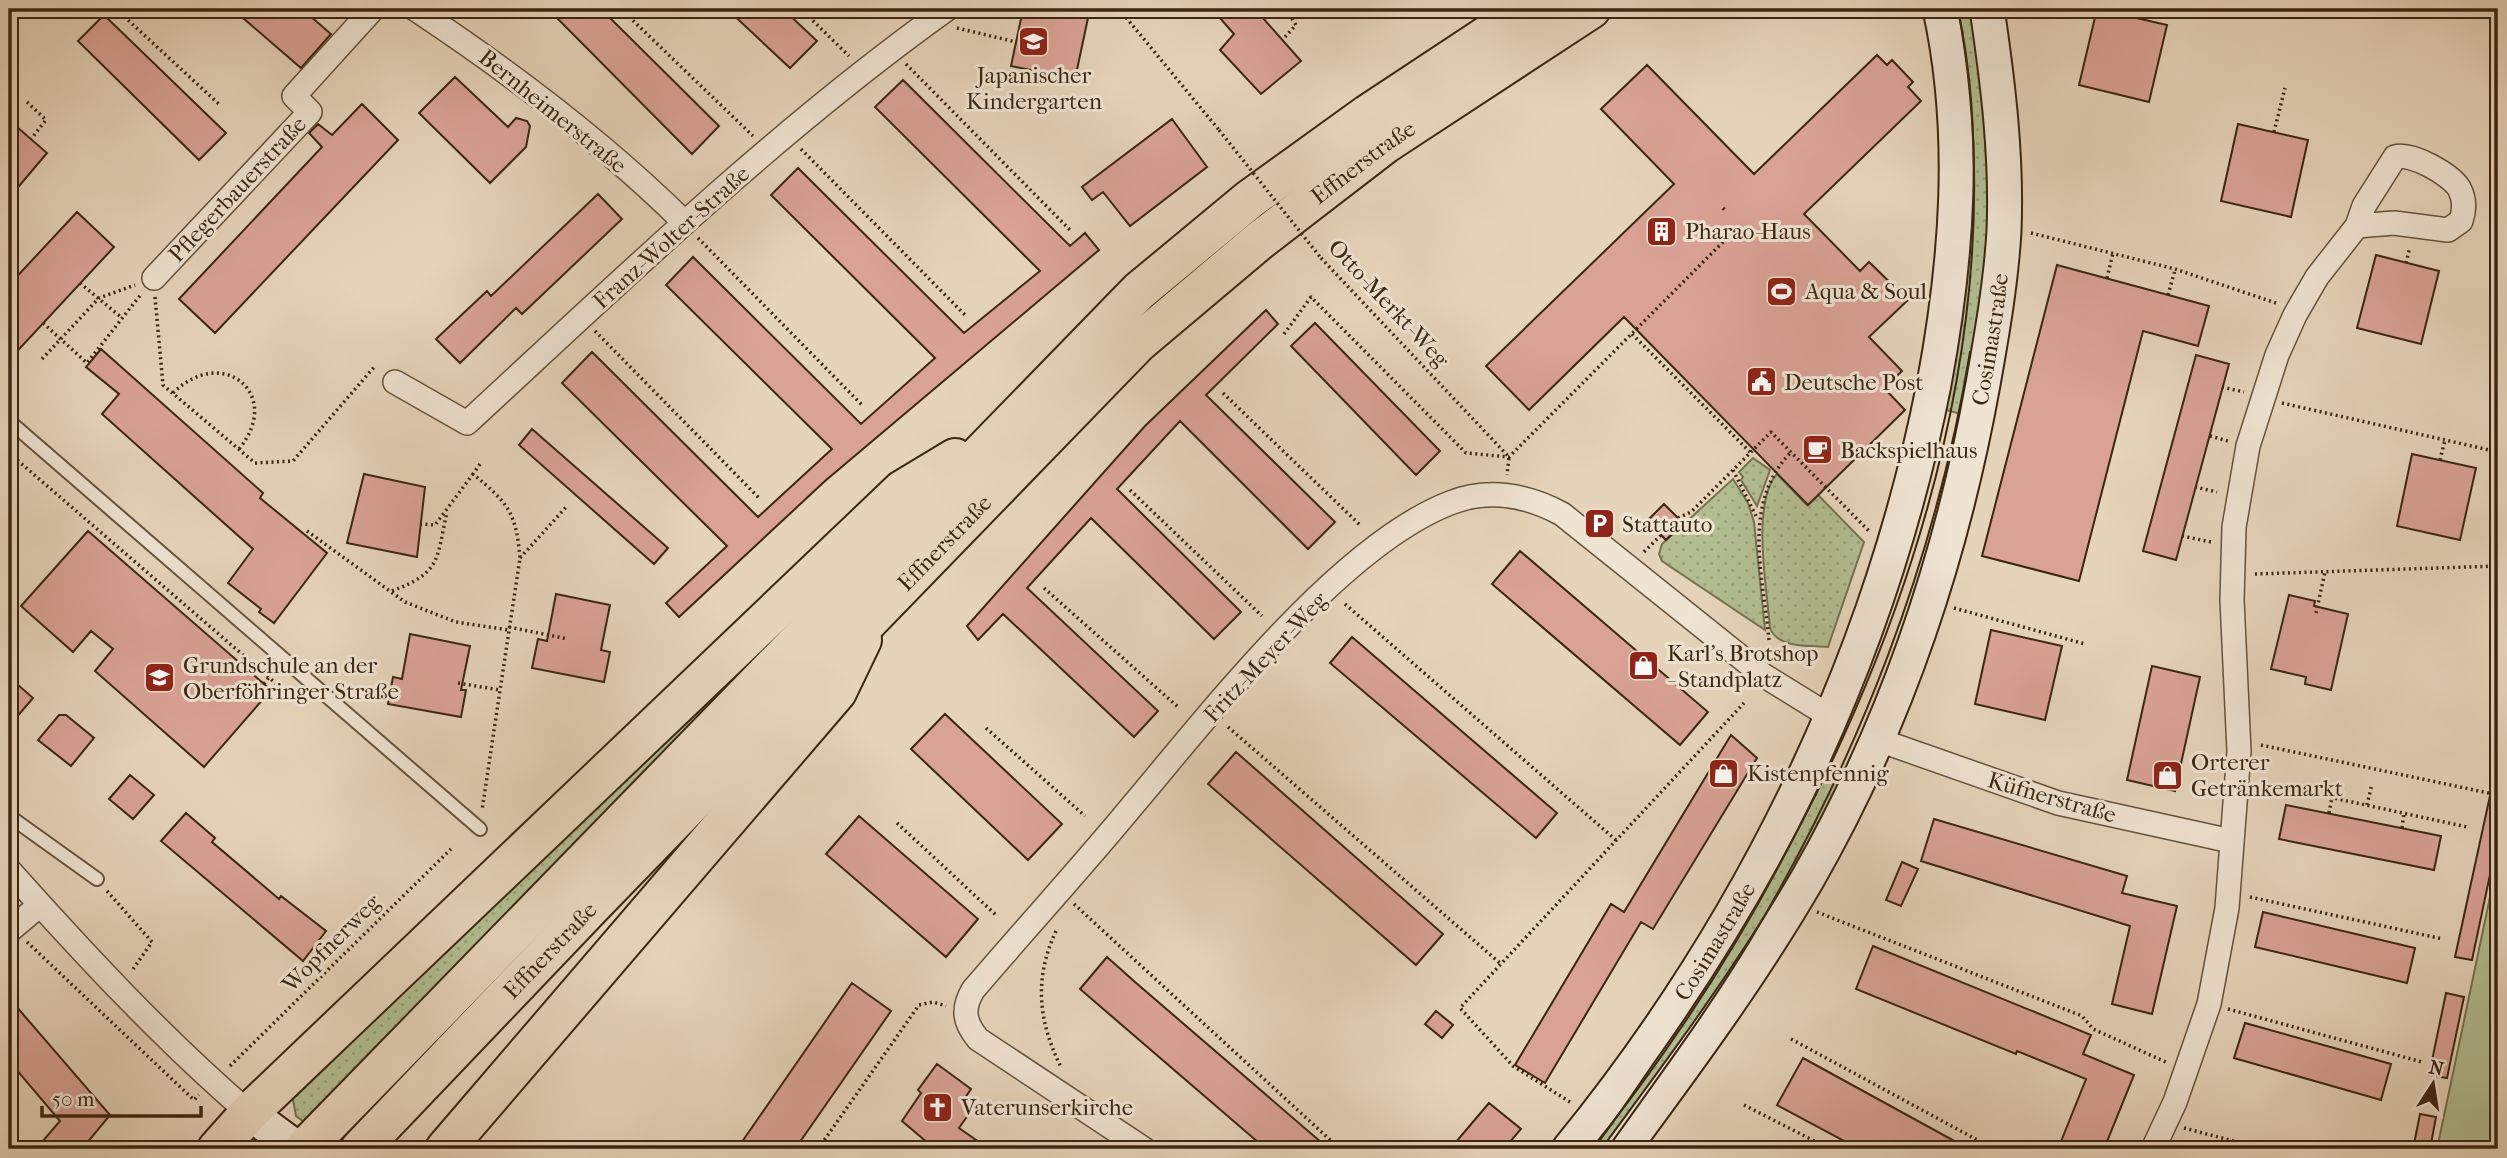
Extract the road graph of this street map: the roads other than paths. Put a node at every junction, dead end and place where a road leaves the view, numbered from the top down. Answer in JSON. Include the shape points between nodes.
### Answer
{"nodes":[{"id":1,"x":373,"y":9,"type":"edge"},
{"id":2,"x":415,"y":9,"type":"edge"},
{"id":3,"x":1527,"y":9,"type":"edge"},
{"id":4,"x":1591,"y":9,"type":"edge"},
{"id":5,"x":1940,"y":9,"type":"edge"},
{"id":6,"x":1987,"y":9,"type":"edge"},
{"id":7,"x":938,"y":15,"type":"edge"},
{"id":8,"x":684,"y":222,"type":"junction"},
{"id":9,"x":2357,"y":226,"type":"junction"},
{"id":10,"x":154,"y":278,"type":"road end"},
{"id":11,"x":395,"y":382,"type":"dead end"},
{"id":12,"x":9,"y":421,"type":"edge"},
{"id":13,"x":1001,"y":429,"type":"junction"},
{"id":14,"x":874,"y":614,"type":"junction"},
{"id":15,"x":1831,"y":717,"type":"junction"},
{"id":16,"x":1876,"y":739,"type":"junction"},
{"id":17,"x":9,"y":816,"type":"edge"},
{"id":18,"x":480,"y":829,"type":"road end"},
{"id":19,"x":2231,"y":841,"type":"junction"},
{"id":20,"x":9,"y":870,"type":"edge"},
{"id":21,"x":97,"y":880,"type":"road end"},
{"id":22,"x":40,"y":905,"type":"junction"},
{"id":23,"x":13,"y":940,"type":"edge"},
{"id":24,"x":282,"y":1136,"type":"edge"},
{"id":25,"x":217,"y":1149,"type":"edge"},
{"id":26,"x":360,"y":1149,"type":"edge"},
{"id":27,"x":445,"y":1149,"type":"edge"},
{"id":28,"x":1144,"y":1149,"type":"edge"},
{"id":29,"x":1569,"y":1149,"type":"edge"},
{"id":30,"x":1623,"y":1149,"type":"edge"},
{"id":31,"x":2153,"y":1149,"type":"edge"}],
"edges":[{"from":1,"to":10,"type":"street","name":"Pflegerbauerstraße","via":[[293,96],[310,112]]},
{"from":2,"to":8,"type":"street","name":"Bernheimerstraße","via":[[555,108]]},
{"from":3,"to":13,"type":"highway","name":"Effnerstraße","via":[[1250,199],[1139,290]]},
{"from":4,"to":14,"type":"highway","name":"Effnerstraße","via":[[1385,144],[1138,343]]},
{"from":5,"to":15,"type":"main road","name":"Cosimastraße","via":[[1953,96],[1956,164],[1946,322],[1900,523],[1880,590]]},
{"from":6,"to":16,"type":"main road","name":"Cosimastraße","via":[[2000,94],[2004,163],[2004,232],[1993,329],[1950,536]]},
{"from":7,"to":8,"type":"street","name":"Franz-Wolter-Straße"},
{"from":8,"to":11,"type":"street","name":"Franz-Wolter-Straße","via":[[467,423]]},
{"from":9,"to":9,"type":"street","via":[[2364,206],[2395,157],[2404,154],[2454,182],[2464,201],[2461,221],[2448,230],[2394,223]]},
{"from":9,"to":19,"type":"street","via":[[2316,277],[2277,355],[2240,480],[2232,575],[2239,751]]},
{"from":12,"to":18,"type":"lane"},
{"from":13,"to":24,"type":"highway","name":"Effnerstraße"},
{"from":13,"to":24,"type":"highway","via":[[902,490]]},
{"from":14,"to":26,"type":"highway","name":"Effnerstraße"},
{"from":14,"to":27,"type":"highway","via":[[837,692]]},
{"from":15,"to":16,"type":"main road"},
{"from":15,"to":28,"type":"street","name":"Fritz-Meyer-Weg","via":[[1763,675],[1562,514],[1528,498],[1505,495],[1451,502],[1381,544],[1294,623],[1211,713],[972,990],[965,1012],[968,1027],[978,1039]]},
{"from":15,"to":29,"type":"main road","name":"Cosimastraße","via":[[1789,809],[1725,925]]},
{"from":16,"to":19,"type":"street","name":"Küfnerstraße","via":[[2058,803]]},
{"from":16,"to":30,"type":"main road","name":"Cosimastraße","via":[[1833,831],[1765,949]]},
{"from":17,"to":21,"type":"lane"},
{"from":19,"to":31,"type":"street","via":[[2227,908],[2209,1004]]},
{"from":20,"to":22,"type":"street"},
{"from":22,"to":23,"type":"street"},
{"from":22,"to":24,"type":"street","via":[[213,1082]]},
{"from":24,"to":25,"type":"highway"}]}
